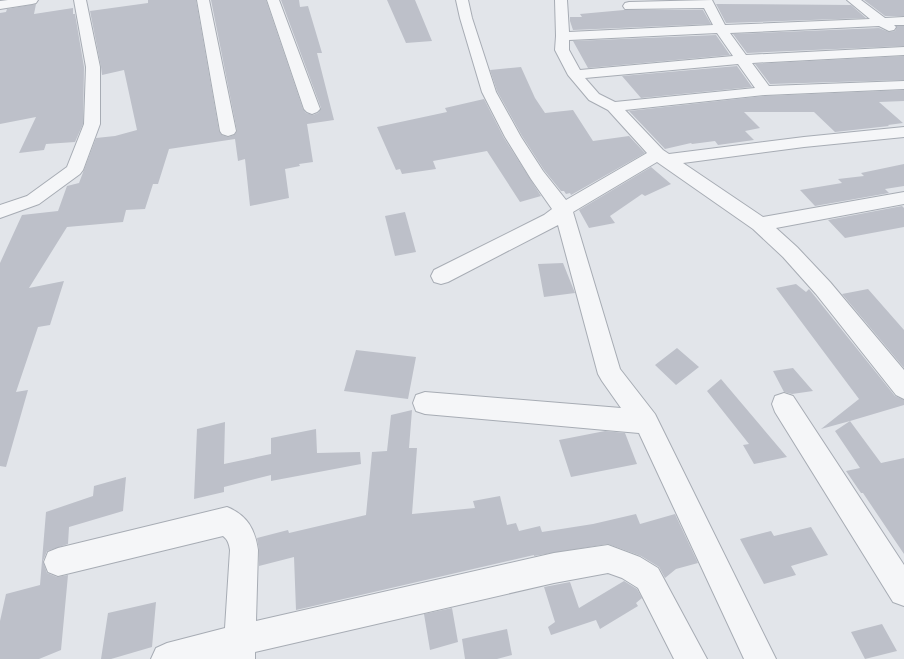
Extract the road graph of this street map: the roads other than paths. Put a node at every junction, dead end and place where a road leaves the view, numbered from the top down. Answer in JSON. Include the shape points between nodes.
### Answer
{"nodes":[{"id":1,"x":32,"y":0,"type":"edge"},
{"id":2,"x":80,"y":0,"type":"edge"},
{"id":3,"x":203,"y":0,"type":"edge"},
{"id":4,"x":273,"y":0,"type":"edge"},
{"id":5,"x":462,"y":0,"type":"edge"},
{"id":6,"x":561,"y":0,"type":"edge"},
{"id":7,"x":853,"y":0,"type":"edge"},
{"id":8,"x":706,"y":2,"type":"edge"},
{"id":9,"x":0,"y":5,"type":"edge"},
{"id":10,"x":629,"y":6,"type":"dead end"},
{"id":11,"x":904,"y":22,"type":"edge"},
{"id":12,"x":884,"y":23,"type":"junction"},
{"id":13,"x":721,"y":29,"type":"junction"},
{"id":14,"x":899,"y":35,"type":"dead end"},
{"id":15,"x":563,"y":36,"type":"junction"},
{"id":16,"x":904,"y":51,"type":"edge"},
{"id":17,"x":742,"y":59,"type":"junction"},
{"id":18,"x":575,"y":75,"type":"junction"},
{"id":19,"x":904,"y":84,"type":"edge"},
{"id":20,"x":766,"y":91,"type":"junction"},
{"id":21,"x":613,"y":107,"type":"junction"},
{"id":22,"x":312,"y":109,"type":"dead end"},
{"id":23,"x":228,"y":130,"type":"dead end"},
{"id":24,"x":904,"y":132,"type":"edge"},
{"id":25,"x":662,"y":157,"type":"junction"},
{"id":26,"x":904,"y":198,"type":"edge"},
{"id":27,"x":563,"y":210,"type":"junction"},
{"id":28,"x":0,"y":212,"type":"edge"},
{"id":29,"x":760,"y":224,"type":"junction"},
{"id":30,"x":442,"y":276,"type":"dead end"},
{"id":31,"x":904,"y":388,"type":"edge"},
{"id":32,"x":425,"y":403,"type":"dead end"},
{"id":33,"x":784,"y":404,"type":"dead end"},
{"id":34,"x":646,"y":422,"type":"junction"},
{"id":35,"x":58,"y":562,"type":"dead end"},
{"id":36,"x":904,"y":591,"type":"edge"},
{"id":37,"x":239,"y":649,"type":"edge"},
{"id":38,"x":168,"y":659,"type":"edge"},
{"id":39,"x":691,"y":659,"type":"edge"},
{"id":40,"x":760,"y":659,"type":"edge"}],
"edges":[{"from":1,"to":9,"type":"street"},
{"from":2,"to":28,"type":"street","via":[[92,67],[92,124],[74,170],[33,200]]},
{"from":3,"to":23,"type":"street"},
{"from":4,"to":22,"type":"street"},
{"from":5,"to":27,"type":"street","via":[[489,92],[529,163]]},
{"from":6,"to":15,"type":"street"},
{"from":7,"to":12,"type":"street"},
{"from":8,"to":10,"type":"street"},
{"from":8,"to":13,"type":"street"},
{"from":11,"to":12,"type":"street"},
{"from":12,"to":13,"type":"street"},
{"from":12,"to":14,"type":"street"},
{"from":13,"to":15,"type":"street"},
{"from":13,"to":17,"type":"street"},
{"from":15,"to":18,"type":"street","via":[[562,50]]},
{"from":16,"to":17,"type":"street"},
{"from":17,"to":18,"type":"street"},
{"from":17,"to":20,"type":"street"},
{"from":18,"to":21,"type":"street","via":[[594,97]]},
{"from":19,"to":20,"type":"street"},
{"from":20,"to":21,"type":"street"},
{"from":21,"to":25,"type":"street"},
{"from":24,"to":25,"type":"street"},
{"from":25,"to":27,"type":"street"},
{"from":25,"to":29,"type":"street"},
{"from":26,"to":29,"type":"street"},
{"from":27,"to":30,"type":"street","via":[[551,220]]},
{"from":27,"to":34,"type":"street","via":[[610,374]]},
{"from":29,"to":31,"type":"street","via":[[824,288]]},
{"from":32,"to":34,"type":"street"},
{"from":33,"to":36,"type":"street"},
{"from":34,"to":40,"type":"street"},
{"from":35,"to":37,"type":"street","via":[[227,521],[236,527],[242,536],[244,550]]},
{"from":37,"to":38,"type":"street"},
{"from":37,"to":39,"type":"street","via":[[554,568],[608,559],[630,567],[648,578]]}]}
